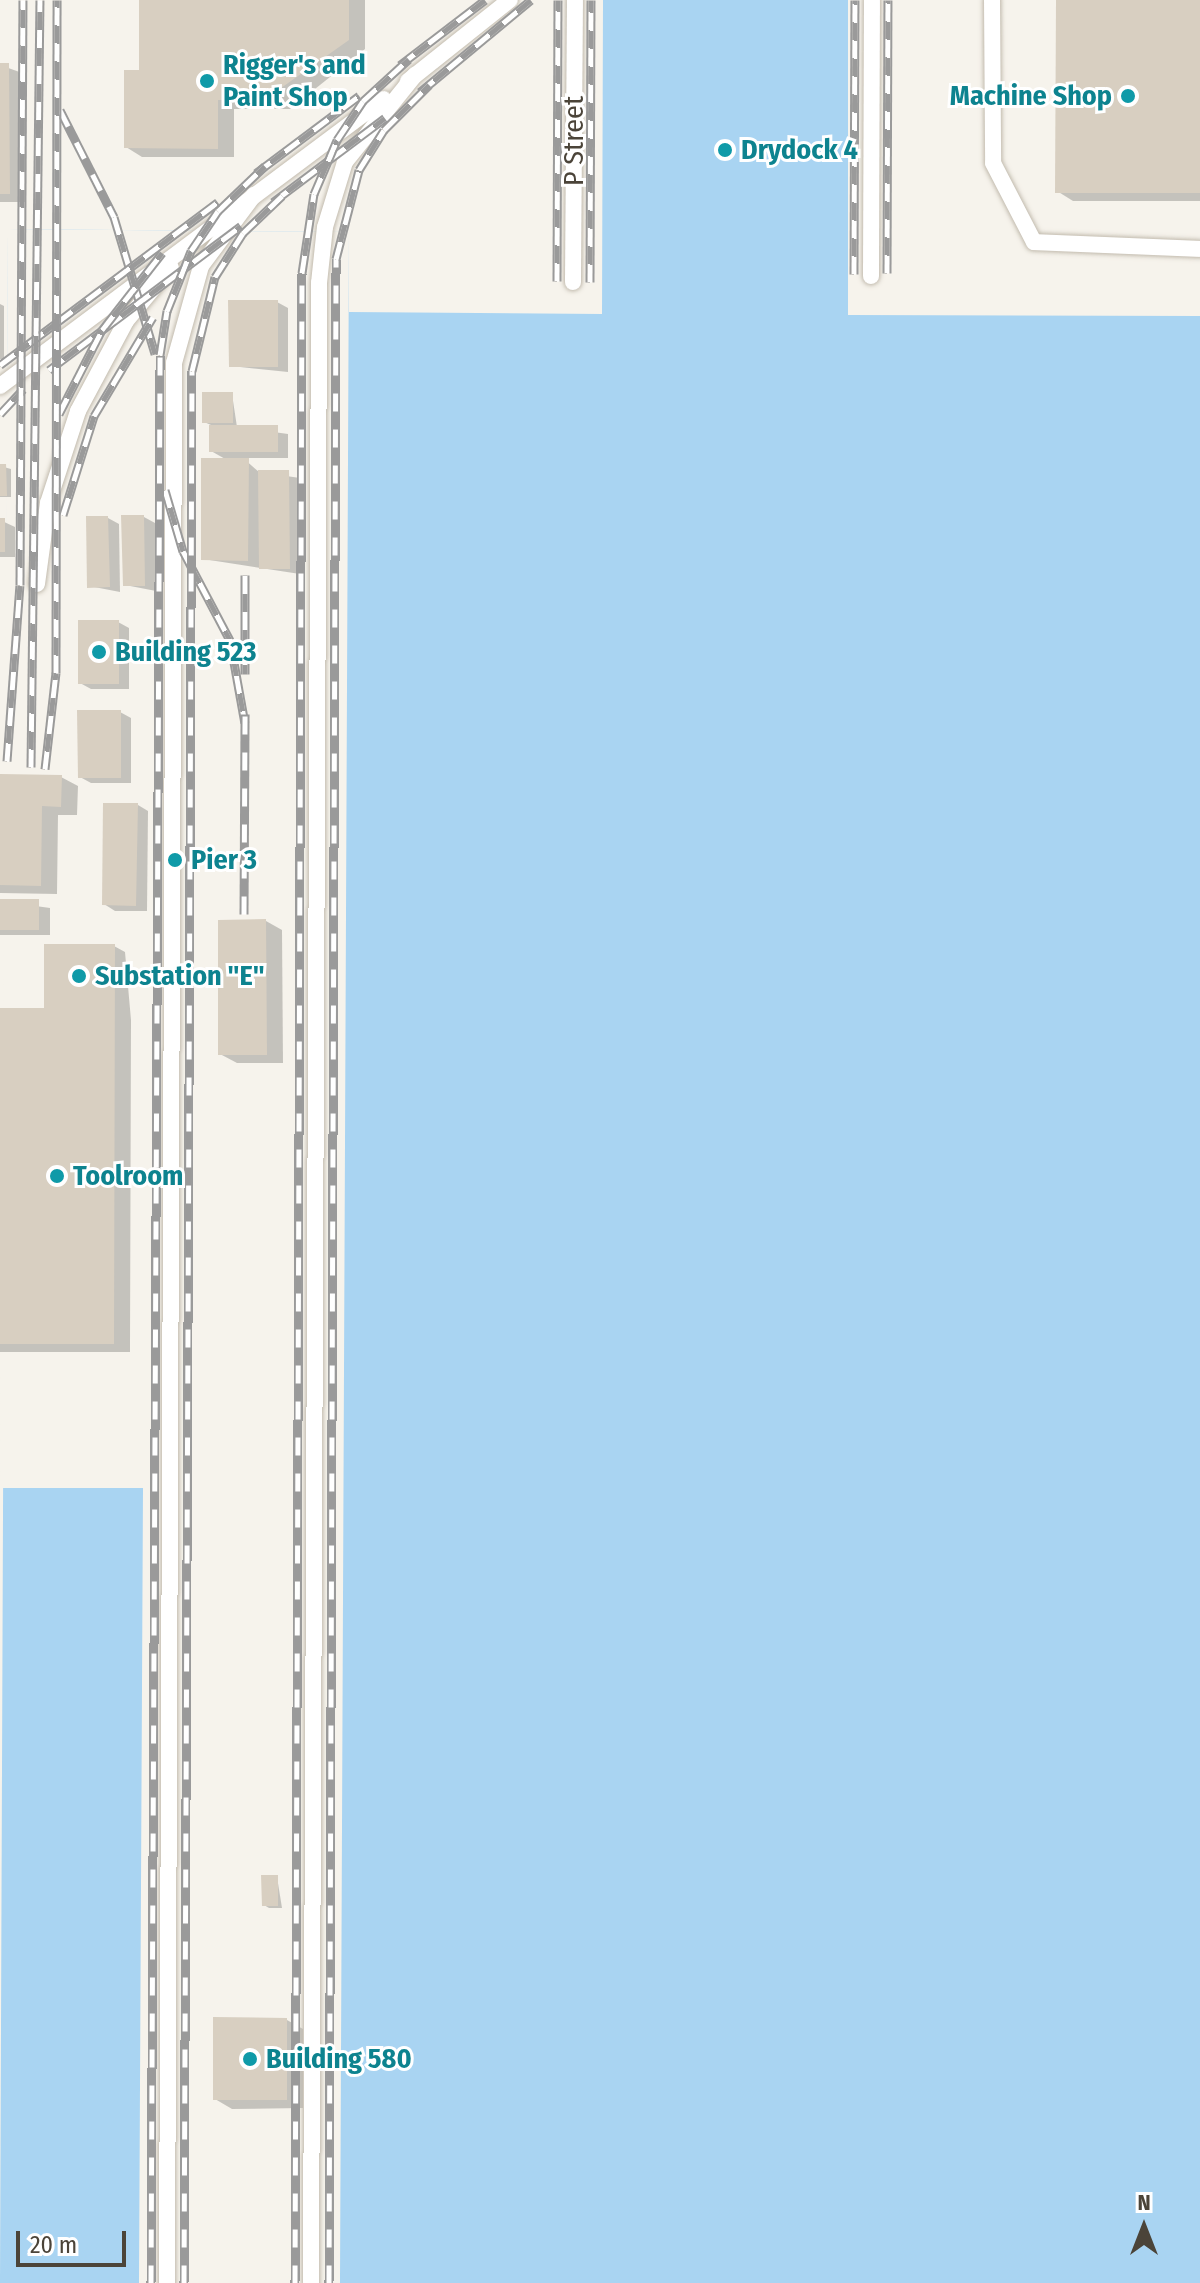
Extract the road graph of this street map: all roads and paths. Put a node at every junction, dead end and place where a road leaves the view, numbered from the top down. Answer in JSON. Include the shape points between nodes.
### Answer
{"nodes":[{"id":1,"x":510,"y":0,"type":"edge"},
{"id":2,"x":575,"y":0,"type":"edge"},
{"id":3,"x":872,"y":0,"type":"edge"},
{"id":4,"x":992,"y":0,"type":"edge"},
{"id":5,"x":415,"y":75,"type":"junction"},
{"id":6,"x":254,"y":195,"type":"junction"},
{"id":7,"x":222,"y":219,"type":"junction"},
{"id":8,"x":1200,"y":249,"type":"edge"},
{"id":9,"x":871,"y":276,"type":"dead end"},
{"id":10,"x":573,"y":282,"type":"dead end"},
{"id":11,"x":0,"y":386,"type":"edge"},
{"id":12,"x":37,"y":584,"type":"dead end"},
{"id":13,"x":167,"y":2283,"type":"edge"},
{"id":14,"x":311,"y":2283,"type":"edge"}],
"edges":[{"from":1,"to":5,"type":"lane"},
{"from":2,"to":10,"type":"lane","name":"P Street"},
{"from":3,"to":9,"type":"lane"},
{"from":4,"to":8,"type":"lane","via":[[993,163],[1034,242]]},
{"from":5,"to":6,"type":"lane"},
{"from":5,"to":14,"type":"lane","via":[[345,162],[325,227],[319,283]]},
{"from":6,"to":7,"type":"lane"},
{"from":6,"to":13,"type":"lane","via":[[192,285],[174,363]]},
{"from":7,"to":11,"type":"lane"},
{"from":7,"to":12,"type":"lane","via":[[162,276],[89,388],[48,503]]}]}
